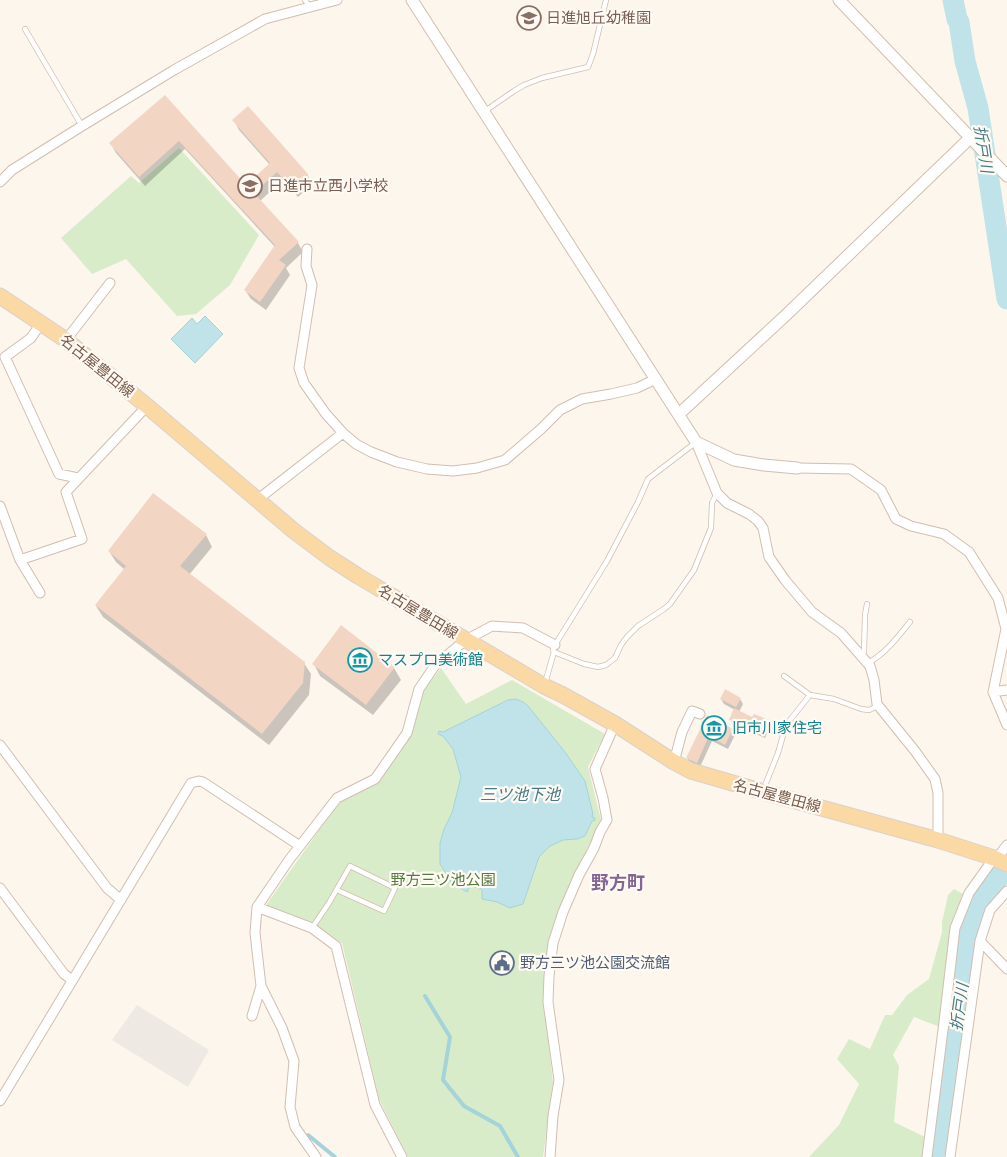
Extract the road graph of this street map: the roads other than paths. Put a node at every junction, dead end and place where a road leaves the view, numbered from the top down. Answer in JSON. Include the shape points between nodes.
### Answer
{"nodes":[{"id":1,"x":337,"y":0,"type":"edge"},
{"id":2,"x":412,"y":0,"type":"edge"},
{"id":3,"x":606,"y":0,"type":"edge"},
{"id":4,"x":839,"y":0,"type":"edge"},
{"id":5,"x":307,"y":3,"type":"edge"},
{"id":6,"x":25,"y":29,"type":"dead end"},
{"id":7,"x":484,"y":111,"type":"junction"},
{"id":8,"x":82,"y":126,"type":"junction"},
{"id":9,"x":970,"y":138,"type":"junction"},
{"id":10,"x":1007,"y":176,"type":"edge"},
{"id":11,"x":0,"y":182,"type":"edge"},
{"id":12,"x":307,"y":249,"type":"dead end"},
{"id":13,"x":110,"y":284,"type":"dead end"},
{"id":14,"x":0,"y":296,"type":"edge"},
{"id":15,"x":41,"y":323,"type":"junction"},
{"id":16,"x":66,"y":340,"type":"junction"},
{"id":17,"x":656,"y":379,"type":"junction"},
{"id":18,"x":147,"y":406,"type":"junction"},
{"id":19,"x":679,"y":414,"type":"junction"},
{"id":20,"x":343,"y":433,"type":"junction"},
{"id":21,"x":696,"y":442,"type":"junction"},
{"id":22,"x":797,"y":468,"type":"joint"},
{"id":23,"x":78,"y":478,"type":"junction"},
{"id":24,"x":717,"y":493,"type":"junction"},
{"id":25,"x":257,"y":500,"type":"junction"},
{"id":26,"x":0,"y":506,"type":"edge"},
{"id":27,"x":20,"y":560,"type":"junction"},
{"id":28,"x":40,"y":594,"type":"dead end"},
{"id":29,"x":867,"y":604,"type":"dead end"},
{"id":30,"x":910,"y":622,"type":"dead end"},
{"id":31,"x":466,"y":640,"type":"junction"},
{"id":32,"x":555,"y":648,"type":"junction"},
{"id":33,"x":865,"y":660,"type":"junction"},
{"id":34,"x":784,"y":676,"type":"dead end"},
{"id":35,"x":544,"y":686,"type":"junction"},
{"id":36,"x":1007,"y":690,"type":"edge"},
{"id":37,"x":993,"y":692,"type":"junction"},
{"id":38,"x":810,"y":695,"type":"junction"},
{"id":39,"x":878,"y":706,"type":"junction"},
{"id":40,"x":700,"y":714,"type":"dead end"},
{"id":41,"x":615,"y":724,"type":"junction"},
{"id":42,"x":1007,"y":725,"type":"edge"},
{"id":43,"x":0,"y":745,"type":"edge"},
{"id":44,"x":674,"y":762,"type":"junction"},
{"id":45,"x":762,"y":792,"type":"junction"},
{"id":46,"x":938,"y":840,"type":"junction"},
{"id":47,"x":1007,"y":845,"type":"edge"},
{"id":48,"x":300,"y":846,"type":"junction"},
{"id":49,"x":1000,"y":861,"type":"edge"},
{"id":50,"x":0,"y":888,"type":"edge"},
{"id":51,"x":337,"y":890,"type":"junction"},
{"id":52,"x":1007,"y":891,"type":"edge"},
{"id":53,"x":121,"y":900,"type":"junction"},
{"id":54,"x":257,"y":907,"type":"junction"},
{"id":55,"x":312,"y":928,"type":"junction"},
{"id":56,"x":980,"y":941,"type":"junction"},
{"id":57,"x":1007,"y":969,"type":"edge"},
{"id":58,"x":72,"y":980,"type":"junction"},
{"id":59,"x":262,"y":986,"type":"junction"},
{"id":60,"x":252,"y":1016,"type":"dead end"},
{"id":61,"x":0,"y":1101,"type":"edge"},
{"id":62,"x":316,"y":1157,"type":"edge"},
{"id":63,"x":402,"y":1157,"type":"edge"},
{"id":64,"x":550,"y":1157,"type":"edge"},
{"id":65,"x":927,"y":1157,"type":"edge"},
{"id":66,"x":950,"y":1157,"type":"edge"}],
"edges":[{"from":1,"to":5,"type":"street"},
{"from":2,"to":7,"type":"street"},
{"from":3,"to":7,"type":"lane","via":[[588,67],[524,85]]},
{"from":4,"to":9,"type":"street"},
{"from":5,"to":8,"type":"street","via":[[265,19]]},
{"from":6,"to":8,"type":"lane"},
{"from":7,"to":17,"type":"street"},
{"from":8,"to":11,"type":"street","via":[[12,170]]},
{"from":9,"to":10,"type":"street"},
{"from":9,"to":19,"type":"street"},
{"from":12,"to":20,"type":"street","via":[[306,266],[312,285],[299,368],[304,383]]},
{"from":13,"to":16,"type":"street"},
{"from":14,"to":15,"type":"main road","name":"名古屋豊田線"},
{"from":15,"to":16,"type":"main road","name":"名古屋豊田線"},
{"from":15,"to":23,"type":"street","via":[[31,338],[5,357],[59,474]]},
{"from":16,"to":18,"type":"main road","name":"名古屋豊田線"},
{"from":17,"to":19,"type":"street"},
{"from":17,"to":20,"type":"street","via":[[637,388],[582,399],[560,410],[505,460],[477,468],[453,471],[397,462],[356,444]]},
{"from":18,"to":23,"type":"street"},
{"from":18,"to":25,"type":"main road","name":"名古屋豊田線"},
{"from":19,"to":21,"type":"street"},
{"from":20,"to":25,"type":"street"},
{"from":21,"to":22,"type":"street","via":[[734,460]]},
{"from":21,"to":24,"type":"street"},
{"from":21,"to":32,"type":"lane","via":[[648,479],[607,561]]},
{"from":22,"to":37,"type":"street","via":[[851,469],[881,490],[896,519],[944,534],[969,552],[998,598],[1006,629]]},
{"from":23,"to":27,"type":"street","via":[[66,492],[82,539]]},
{"from":24,"to":32,"type":"lane","via":[[712,503],[711,528],[694,570],[670,604],[627,637],[615,658],[598,667],[584,664]]},
{"from":24,"to":33,"type":"street","via":[[727,503],[758,521],[763,528],[770,557],[785,580],[812,612],[841,633]]},
{"from":25,"to":31,"type":"main road","name":"名古屋豊田線","via":[[330,558]]},
{"from":26,"to":27,"type":"street"},
{"from":27,"to":28,"type":"street"},
{"from":29,"to":33,"type":"lane","via":[[864,615]]},
{"from":30,"to":33,"type":"lane","via":[[875,659]]},
{"from":31,"to":32,"type":"street","via":[[492,626],[523,628]]},
{"from":31,"to":35,"type":"main road","name":"名古屋豊田線"},
{"from":31,"to":48,"type":"street","via":[[436,664],[419,689],[407,733],[375,779],[337,798]]},
{"from":32,"to":35,"type":"lane"},
{"from":33,"to":39,"type":"street","via":[[874,680]]},
{"from":34,"to":38,"type":"lane"},
{"from":35,"to":41,"type":"main road","name":"名古屋豊田線"},
{"from":36,"to":37,"type":"street"},
{"from":37,"to":42,"type":"street"},
{"from":38,"to":39,"type":"lane","via":[[861,709]]},
{"from":38,"to":45,"type":"lane","via":[[786,724]]},
{"from":39,"to":46,"type":"street","via":[[935,779]]},
{"from":40,"to":44,"type":"street","via":[[692,711]]},
{"from":41,"to":44,"type":"main road","name":"名古屋豊田線"},
{"from":41,"to":64,"type":"street","via":[[595,769],[607,820],[579,875],[553,942],[548,1002],[559,1080]]},
{"from":43,"to":53,"type":"street","via":[[107,888]]},
{"from":44,"to":45,"type":"main road","name":"名古屋豊田線","via":[[691,771]]},
{"from":45,"to":46,"type":"main road","name":"名古屋豊田線"},
{"from":46,"to":49,"type":"main road","name":"名古屋豊田線"},
{"from":47,"to":49,"type":"street"},
{"from":48,"to":53,"type":"street","via":[[203,782],[191,783]]},
{"from":48,"to":54,"type":"street"},
{"from":49,"to":65,"type":"street","via":[[969,893],[955,928]]},
{"from":50,"to":58,"type":"street","via":[[64,974]]},
{"from":51,"to":51,"type":"lane","via":[[350,866],[395,888],[384,912]]},
{"from":51,"to":55,"type":"lane"},
{"from":52,"to":56,"type":"street","via":[[990,910]]},
{"from":53,"to":58,"type":"street"},
{"from":54,"to":55,"type":"street"},
{"from":54,"to":59,"type":"street","via":[[256,933]]},
{"from":55,"to":63,"type":"street","via":[[336,946],[375,1105]]},
{"from":56,"to":57,"type":"street"},
{"from":56,"to":66,"type":"street"},
{"from":58,"to":61,"type":"street"},
{"from":59,"to":60,"type":"street"},
{"from":59,"to":62,"type":"street","via":[[294,1061],[290,1108],[295,1127]]}]}
